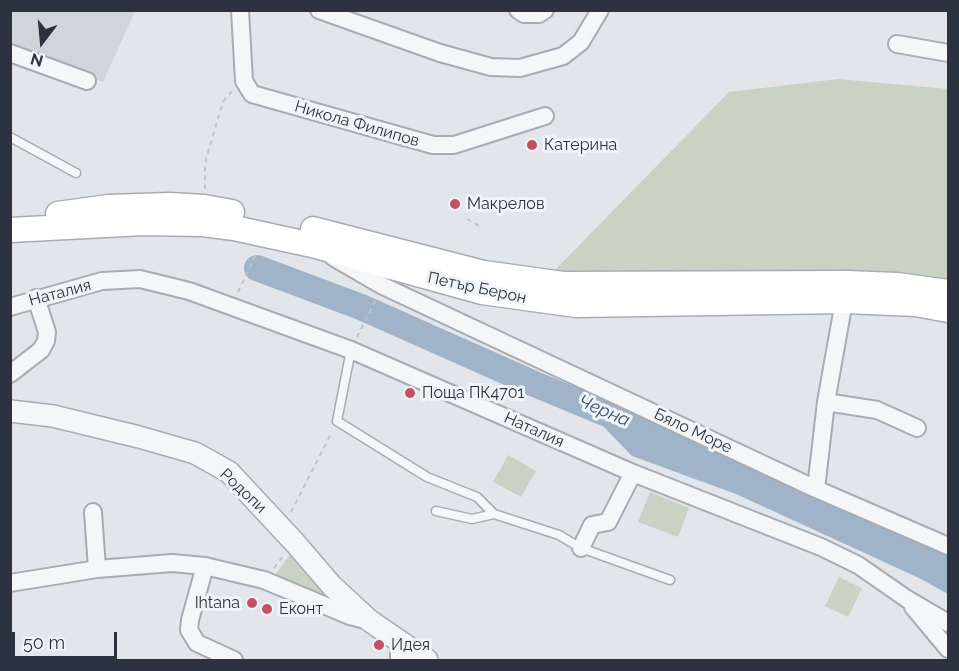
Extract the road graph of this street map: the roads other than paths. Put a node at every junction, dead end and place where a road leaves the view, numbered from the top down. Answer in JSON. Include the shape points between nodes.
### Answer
{"nodes":[{"id":1,"x":240,"y":10,"type":"edge"},
{"id":2,"x":319,"y":10,"type":"edge"},
{"id":3,"x":518,"y":10,"type":"edge"},
{"id":4,"x":545,"y":10,"type":"edge"},
{"id":5,"x":600,"y":10,"type":"edge"},
{"id":6,"x":897,"y":44,"type":"dead end"},
{"id":7,"x":10,"y":53,"type":"edge"},
{"id":8,"x":948,"y":53,"type":"edge"},
{"id":9,"x":87,"y":81,"type":"dead end"},
{"id":10,"x":545,"y":116,"type":"dead end"},
{"id":11,"x":10,"y":137,"type":"edge"},
{"id":12,"x":76,"y":173,"type":"dead end"},
{"id":13,"x":10,"y":220,"type":"edge"},
{"id":14,"x":10,"y":230,"type":"edge"},
{"id":15,"x":312,"y":245,"type":"junction"},
{"id":16,"x":460,"y":277,"type":"junction"},
{"id":17,"x":948,"y":292,"type":"edge"},
{"id":18,"x":36,"y":298,"type":"junction"},
{"id":19,"x":844,"y":301,"type":"junction"},
{"id":20,"x":10,"y":307,"type":"edge"},
{"id":21,"x":948,"y":310,"type":"edge"},
{"id":22,"x":351,"y":350,"type":"junction"},
{"id":23,"x":10,"y":374,"type":"edge"},
{"id":24,"x":826,"y":402,"type":"junction"},
{"id":25,"x":10,"y":411,"type":"edge"},
{"id":26,"x":917,"y":428,"type":"dead end"},
{"id":27,"x":633,"y":473,"type":"junction"},
{"id":28,"x":816,"y":489,"type":"junction"},
{"id":29,"x":436,"y":511,"type":"dead end"},
{"id":30,"x":93,"y":512,"type":"dead end"},
{"id":31,"x":494,"y":514,"type":"junction"},
{"id":32,"x":948,"y":546,"type":"edge"},
{"id":33,"x":581,"y":548,"type":"junction"},
{"id":34,"x":205,"y":566,"type":"junction"},
{"id":35,"x":97,"y":570,"type":"junction"},
{"id":36,"x":670,"y":580,"type":"dead end"},
{"id":37,"x":10,"y":583,"type":"edge"},
{"id":38,"x":907,"y":599,"type":"junction"},
{"id":39,"x":370,"y":621,"type":"junction"},
{"id":40,"x":948,"y":622,"type":"edge"},
{"id":41,"x":948,"y":649,"type":"edge"},
{"id":42,"x":399,"y":651,"type":"edge"},
{"id":43,"x":234,"y":660,"type":"edge"},
{"id":44,"x":427,"y":660,"type":"edge"}],
"edges":[{"from":1,"to":10,"type":"street","name":"Никола Филипов","via":[[244,81],[252,94],[433,145],[454,145]]},
{"from":2,"to":5,"type":"street","via":[[440,53],[490,67],[520,68],[563,56],[581,42]]},
{"from":3,"to":4,"type":"street","via":[[539,14]]},
{"from":6,"to":8,"type":"street"},
{"from":7,"to":9,"type":"street"},
{"from":11,"to":12,"type":"lane"},
{"from":13,"to":16,"type":"main road","name":"Петър Берон","via":[[108,207],[204,207],[304,227]]},
{"from":14,"to":15,"type":"main road","name":"Петър Берон","via":[[203,224]]},
{"from":15,"to":16,"type":"main road","name":"Петър Берон"},
{"from":15,"to":28,"type":"street","name":"Бяло Море","via":[[382,286]]},
{"from":16,"to":17,"type":"main road","name":"Петър Берон","via":[[507,277],[563,284],[847,283]]},
{"from":16,"to":19,"type":"main road","name":"Петър Берон","via":[[514,297],[576,305]]},
{"from":18,"to":20,"type":"street","name":"Наталия"},
{"from":18,"to":22,"type":"street","name":"Наталия","via":[[102,281],[140,279],[189,291]]},
{"from":18,"to":23,"type":"street","via":[[47,332],[46,341],[41,350]]},
{"from":19,"to":21,"type":"main road","name":"Петър Берон","via":[[916,304]]},
{"from":19,"to":24,"type":"street"},
{"from":22,"to":27,"type":"street","name":"Наталия"},
{"from":22,"to":31,"type":"lane","via":[[337,422],[427,477],[477,497]]},
{"from":24,"to":26,"type":"street","via":[[877,410]]},
{"from":24,"to":28,"type":"street"},
{"from":25,"to":39,"type":"street","name":"Родопи","via":[[53,416],[139,437],[195,453],[229,472],[332,586]]},
{"from":27,"to":33,"type":"street","via":[[608,522],[592,525]]},
{"from":27,"to":38,"type":"street","name":"Наталия","via":[[858,565]]},
{"from":28,"to":32,"type":"street","name":"Бяло Море"},
{"from":29,"to":31,"type":"lane","via":[[472,519]]},
{"from":30,"to":35,"type":"street"},
{"from":31,"to":33,"type":"lane","via":[[559,535]]},
{"from":33,"to":36,"type":"lane"},
{"from":34,"to":35,"type":"street","via":[[172,563]]},
{"from":34,"to":39,"type":"street","via":[[264,580]]},
{"from":34,"to":43,"type":"street","via":[[189,630],[197,643]]},
{"from":35,"to":37,"type":"street"},
{"from":38,"to":40,"type":"street","name":"Наталия"},
{"from":38,"to":41,"type":"street","name":"Наталия"},
{"from":39,"to":42,"type":"street","name":"Родопи"},
{"from":42,"to":44,"type":"street","name":"Родопи"}]}
